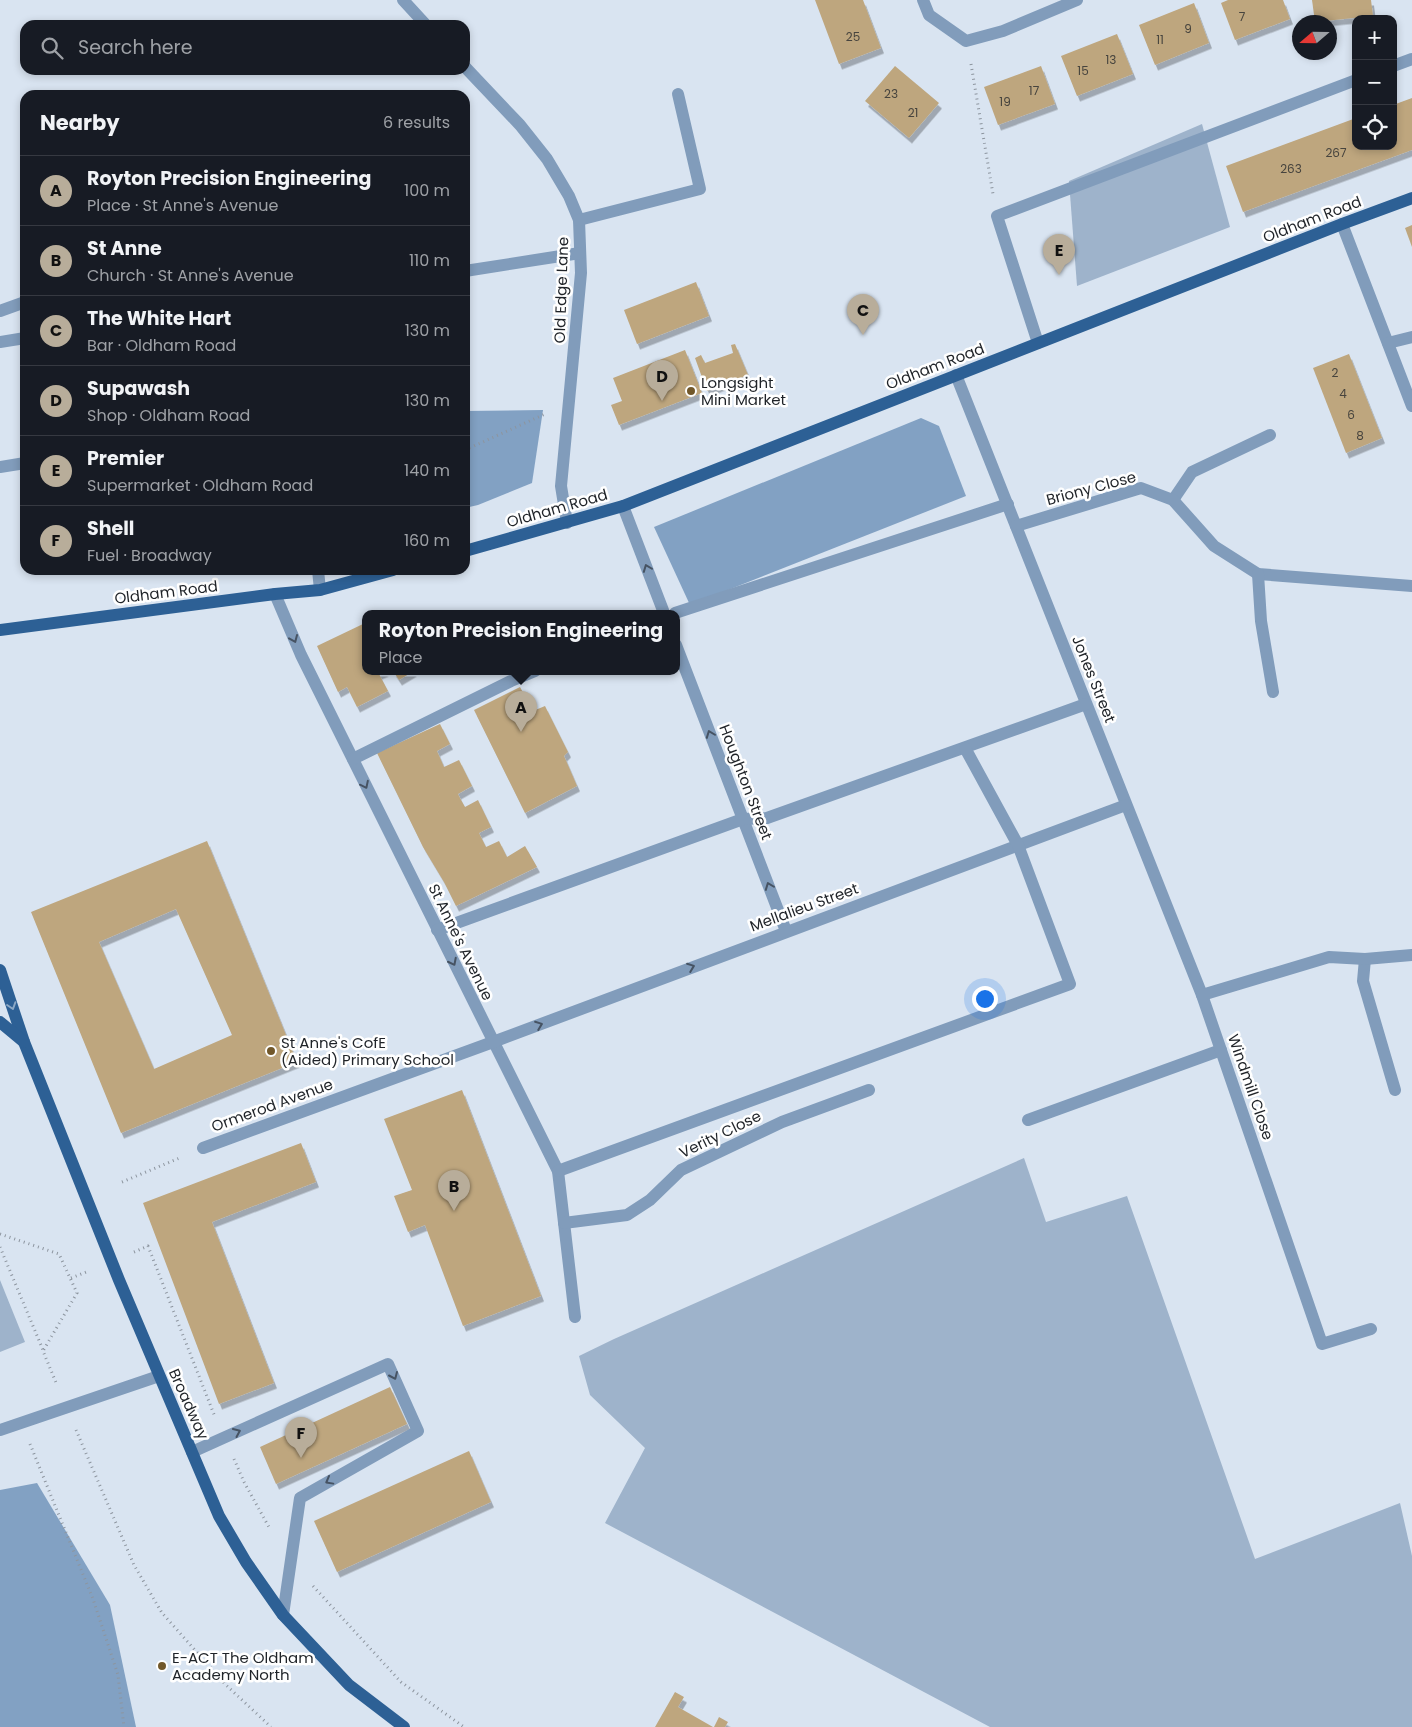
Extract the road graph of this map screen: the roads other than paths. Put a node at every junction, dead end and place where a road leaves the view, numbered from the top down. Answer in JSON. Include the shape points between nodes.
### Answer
{"nodes":[{"id":1,"x":403,"y":0,"type":"edge"},
{"id":2,"x":924,"y":0,"type":"edge"},
{"id":3,"x":1077,"y":0,"type":"edge"},
{"id":4,"x":421,"y":20,"type":"edge"},
{"id":5,"x":1412,"y":59,"type":"edge"},
{"id":6,"x":1397,"y":65,"type":"edge"},
{"id":7,"x":470,"y":72,"type":"edge"},
{"id":8,"x":1352,"y":82,"type":"edge"},
{"id":9,"x":678,"y":94,"type":"dead end"},
{"id":10,"x":1412,"y":198,"type":"edge"},
{"id":11,"x":579,"y":220,"type":"junction"},
{"id":12,"x":1342,"y":224,"type":"junction"},
{"id":13,"x":580,"y":253,"type":"junction"},
{"id":14,"x":470,"y":269,"type":"edge"},
{"id":15,"x":20,"y":304,"type":"edge"},
{"id":16,"x":0,"y":311,"type":"edge"},
{"id":17,"x":1412,"y":337,"type":"edge"},
{"id":18,"x":20,"y":339,"type":"edge"},
{"id":19,"x":0,"y":342,"type":"edge"},
{"id":20,"x":1388,"y":343,"type":"junction"},
{"id":21,"x":1038,"y":344,"type":"junction"},
{"id":22,"x":956,"y":376,"type":"junction"},
{"id":23,"x":1412,"y":406,"type":"edge"},
{"id":24,"x":1270,"y":435,"type":"dead end"},
{"id":25,"x":20,"y":464,"type":"edge"},
{"id":26,"x":0,"y":467,"type":"edge"},
{"id":27,"x":1173,"y":500,"type":"junction"},
{"id":28,"x":1008,"y":504,"type":"junction"},
{"id":29,"x":624,"y":506,"type":"junction"},
{"id":30,"x":567,"y":523,"type":"junction"},
{"id":31,"x":1016,"y":526,"type":"junction"},
{"id":32,"x":470,"y":549,"type":"edge"},
{"id":33,"x":1258,"y":574,"type":"junction"},
{"id":34,"x":318,"y":575,"type":"edge"},
{"id":35,"x":375,"y":575,"type":"edge"},
{"id":36,"x":1412,"y":586,"type":"edge"},
{"id":37,"x":320,"y":590,"type":"junction"},
{"id":38,"x":275,"y":594,"type":"junction"},
{"id":39,"x":663,"y":610,"type":"edge"},
{"id":40,"x":680,"y":611,"type":"edge"},
{"id":41,"x":0,"y":630,"type":"edge"},
{"id":42,"x":680,"y":655,"type":"edge"},
{"id":43,"x":525,"y":675,"type":"edge"},
{"id":44,"x":1273,"y":692,"type":"dead end"},
{"id":45,"x":1086,"y":704,"type":"junction"},
{"id":46,"x":965,"y":748,"type":"junction"},
{"id":47,"x":353,"y":759,"type":"junction"},
{"id":48,"x":1126,"y":805,"type":"junction"},
{"id":49,"x":743,"y":819,"type":"junction"},
{"id":50,"x":1018,"y":845,"type":"junction"},
{"id":51,"x":437,"y":930,"type":"junction"},
{"id":52,"x":786,"y":931,"type":"junction"},
{"id":53,"x":1412,"y":955,"type":"edge"},
{"id":54,"x":1365,"y":959,"type":"junction"},
{"id":55,"x":0,"y":970,"type":"edge"},
{"id":56,"x":1202,"y":996,"type":"junction"},
{"id":57,"x":0,"y":1022,"type":"edge"},
{"id":58,"x":24,"y":1042,"type":"junction"},
{"id":59,"x":493,"y":1042,"type":"junction"},
{"id":60,"x":1221,"y":1050,"type":"junction"},
{"id":61,"x":869,"y":1090,"type":"dead end"},
{"id":62,"x":1395,"y":1090,"type":"dead end"},
{"id":63,"x":1028,"y":1120,"type":"dead end"},
{"id":64,"x":203,"y":1148,"type":"road end"},
{"id":65,"x":558,"y":1171,"type":"junction"},
{"id":66,"x":564,"y":1223,"type":"junction"},
{"id":67,"x":575,"y":1317,"type":"dead end"},
{"id":68,"x":1371,"y":1329,"type":"dead end"},
{"id":69,"x":159,"y":1376,"type":"junction"},
{"id":70,"x":0,"y":1430,"type":"edge"},
{"id":71,"x":192,"y":1452,"type":"junction"},
{"id":72,"x":283,"y":1614,"type":"junction"},
{"id":73,"x":404,"y":1727,"type":"edge"}],
"edges":[{"from":1,"to":4,"type":"street"},
{"from":2,"to":3,"type":"street","via":[[930,15],[966,41],[1003,31]]},
{"from":5,"to":6,"type":"street"},
{"from":7,"to":11,"type":"street","name":"Old Edge Lane","via":[[547,159]]},
{"from":8,"to":21,"type":"street","via":[[997,216]]},
{"from":9,"to":11,"type":"street","via":[[700,189]]},
{"from":10,"to":12,"type":"main road","name":"Oldham Road"},
{"from":11,"to":13,"type":"street","name":"Old Edge Lane"},
{"from":12,"to":20,"type":"street"},
{"from":12,"to":21,"type":"main road","name":"Oldham Road"},
{"from":13,"to":14,"type":"street"},
{"from":13,"to":30,"type":"street","name":"Old Edge Lane","via":[[581,273],[561,486]]},
{"from":15,"to":16,"type":"street"},
{"from":17,"to":20,"type":"street"},
{"from":18,"to":19,"type":"street"},
{"from":20,"to":23,"type":"street"},
{"from":21,"to":22,"type":"main road","name":"Oldham Road"},
{"from":22,"to":28,"type":"street","name":"Jones Street"},
{"from":22,"to":29,"type":"main road","name":"Oldham Road"},
{"from":24,"to":27,"type":"street","via":[[1192,472]]},
{"from":25,"to":26,"type":"street"},
{"from":27,"to":31,"type":"street","name":"Briony Close","via":[[1141,488]]},
{"from":27,"to":33,"type":"street","name":"Briony Close","via":[[1214,546]]},
{"from":28,"to":31,"type":"street","name":"Jones Street"},
{"from":28,"to":40,"type":"street"},
{"from":29,"to":30,"type":"main road","name":"Oldham Road"},
{"from":39,"to":29,"type":"street","one_way":true},
{"from":30,"to":32,"type":"main road","name":"Oldham Road"},
{"from":31,"to":45,"type":"street","name":"Jones Street"},
{"from":33,"to":36,"type":"street","name":"Briony Close"},
{"from":33,"to":44,"type":"street"},
{"from":34,"to":37,"type":"street"},
{"from":35,"to":37,"type":"main road","name":"Oldham Road"},
{"from":37,"to":38,"type":"main road","name":"Oldham Road"},
{"from":38,"to":41,"type":"main road","name":"Oldham Road"},
{"from":38,"to":47,"type":"street","name":"St Anne's Avenue","one_way":true,"via":[[301,655]]},
{"from":49,"to":42,"type":"street","name":"Houghton Street","one_way":true},
{"from":43,"to":47,"type":"street"},
{"from":45,"to":46,"type":"street"},
{"from":45,"to":48,"type":"street","name":"Jones Street"},
{"from":46,"to":49,"type":"street","via":[[768,818]]},
{"from":46,"to":50,"type":"street"},
{"from":47,"to":51,"type":"street","name":"St Anne's Avenue","one_way":true},
{"from":48,"to":50,"type":"street","name":"Mellalieu Street"},
{"from":48,"to":56,"type":"street","name":"Jones Street"},
{"from":49,"to":51,"type":"street"},
{"from":52,"to":49,"type":"street","name":"Houghton Street","one_way":true},
{"from":50,"to":52,"type":"street","name":"Mellalieu Street"},
{"from":50,"to":65,"type":"street","via":[[1070,984]]},
{"from":51,"to":59,"type":"street","name":"St Anne's Avenue","one_way":true},
{"from":59,"to":52,"type":"street","name":"Mellalieu Street","one_way":true},
{"from":53,"to":54,"type":"street"},
{"from":54,"to":56,"type":"street","via":[[1329,957]]},
{"from":54,"to":62,"type":"street","via":[[1363,981]]},
{"from":55,"to":58,"type":"main road","name":"Broadway","one_way":true},
{"from":56,"to":60,"type":"street","name":"Windmill Close"},
{"from":57,"to":58,"type":"main road","name":"Broadway"},
{"from":58,"to":69,"type":"main road","name":"Broadway"},
{"from":59,"to":64,"type":"street","name":"Ormerod Avenue"},
{"from":59,"to":65,"type":"street","name":"St Anne's Avenue"},
{"from":60,"to":63,"type":"street"},
{"from":60,"to":68,"type":"street","name":"Windmill Close","via":[[1322,1344]]},
{"from":61,"to":66,"type":"street","name":"Verity Close","via":[[782,1122],[681,1170],[650,1200],[627,1215]]},
{"from":65,"to":66,"type":"street","name":"St Anne's Avenue"},
{"from":66,"to":67,"type":"street","name":"St Anne's Avenue"},
{"from":69,"to":70,"type":"street"},
{"from":69,"to":71,"type":"main road","name":"Broadway"},
{"from":71,"to":72,"type":"main road","name":"Broadway","via":[[219,1516],[246,1562]]},
{"from":71,"to":72,"type":"street","one_way":true,"via":[[388,1364],[418,1431],[300,1498]]},
{"from":72,"to":73,"type":"main road","name":"Broadway","via":[[349,1685]]}]}
